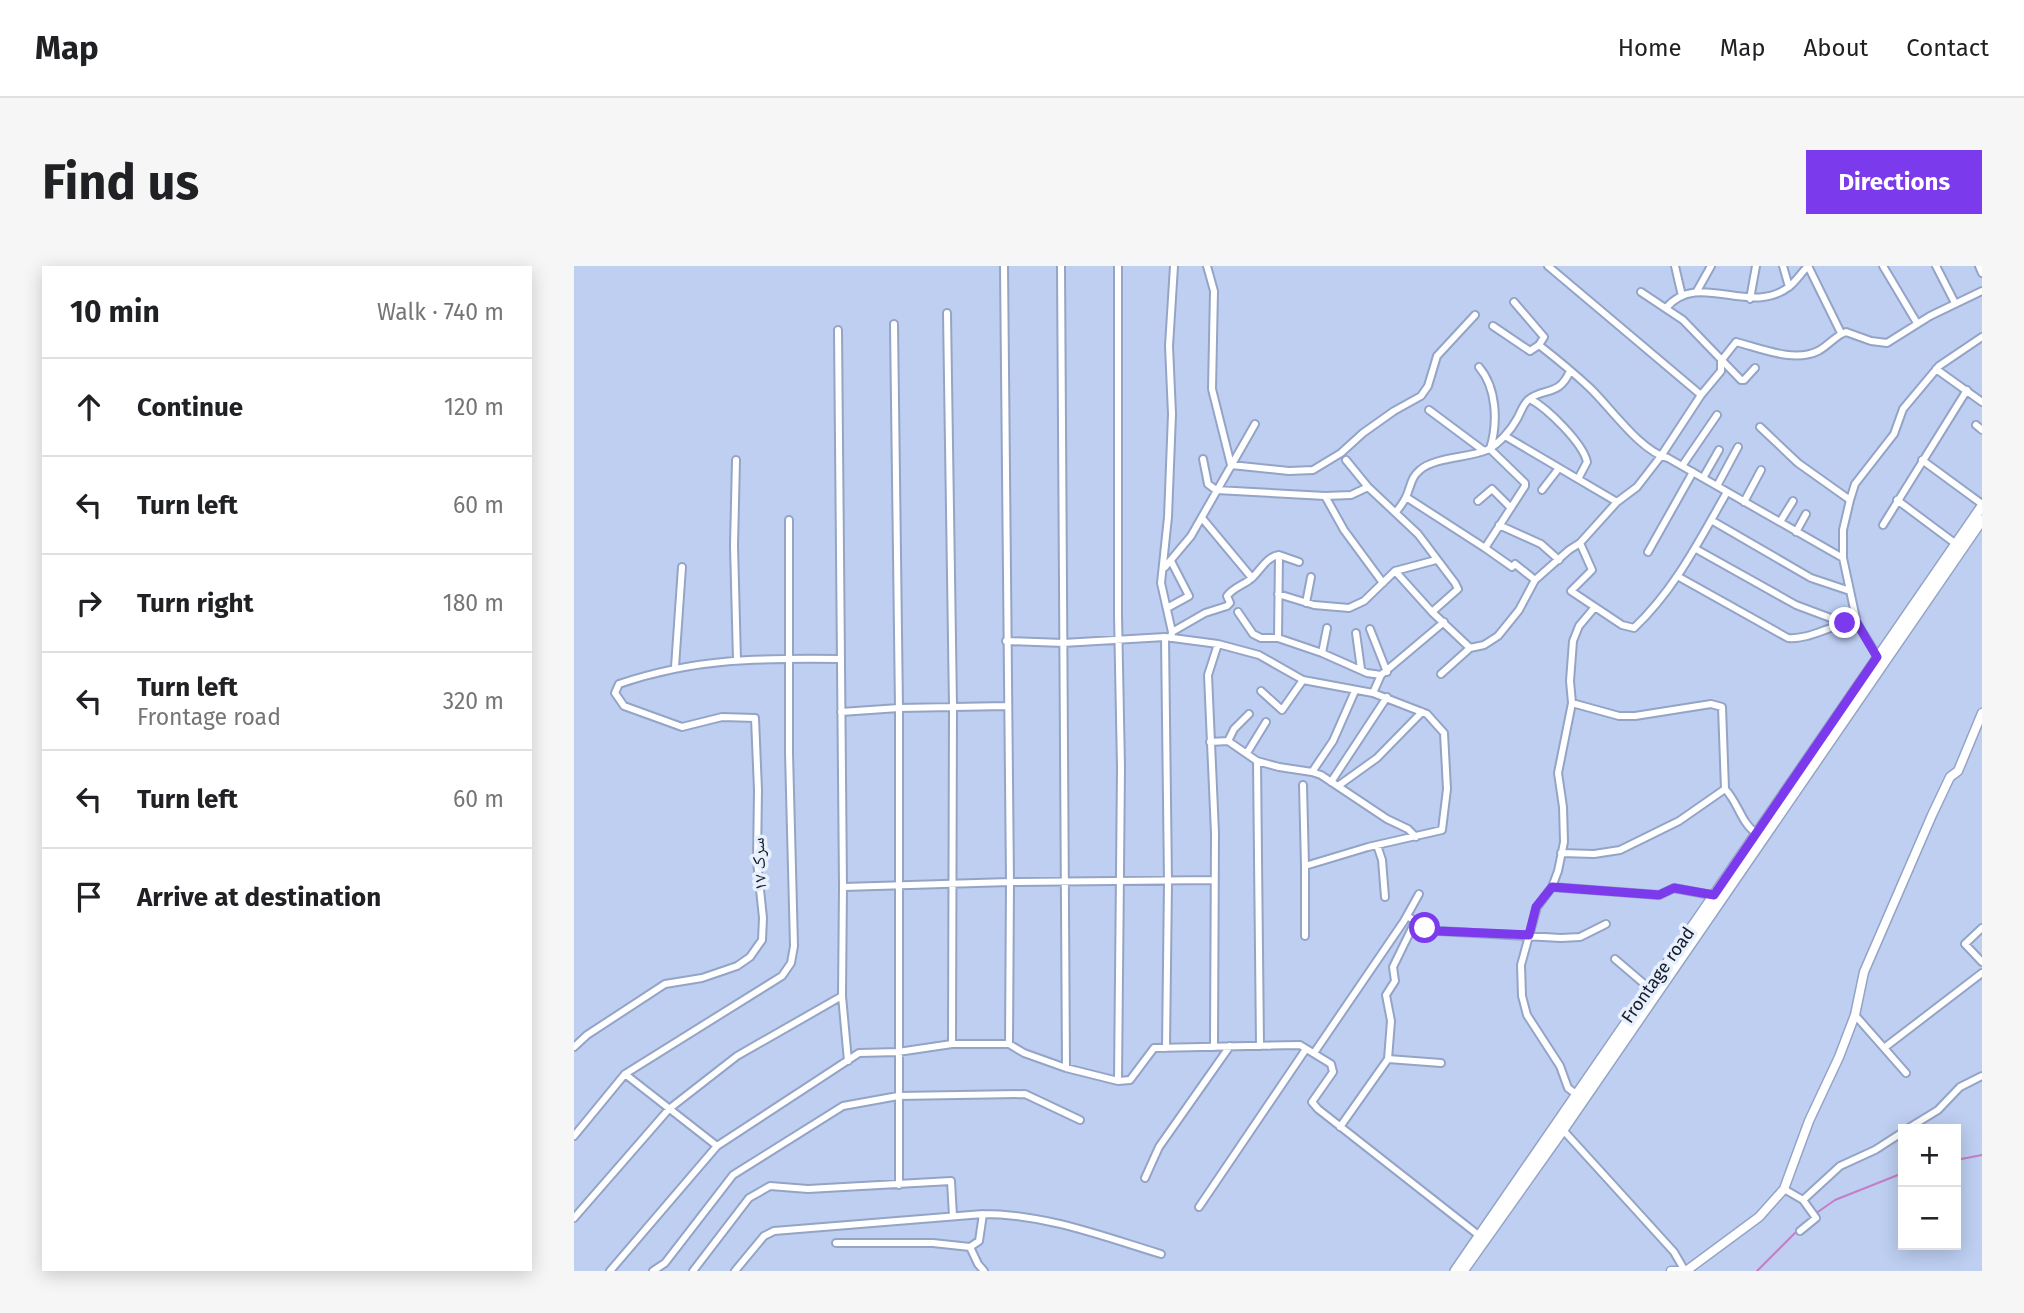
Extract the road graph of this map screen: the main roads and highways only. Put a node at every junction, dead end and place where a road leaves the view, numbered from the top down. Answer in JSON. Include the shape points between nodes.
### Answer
{"nodes":[{"id":1,"x":1982,"y":505,"type":"edge"},
{"id":2,"x":1982,"y":520,"type":"edge"},
{"id":3,"x":1880,"y":659,"type":"junction"},
{"id":4,"x":1717,"y":896,"type":"junction"},
{"id":5,"x":1483,"y":1238,"type":"junction"},
{"id":6,"x":1455,"y":1271,"type":"edge"},
{"id":7,"x":1463,"y":1271,"type":"edge"}],
"edges":[{"from":1,"to":3,"type":"main road","name":"Frontage road"},
{"from":2,"to":3,"type":"main road"},
{"from":3,"to":4,"type":"main road"},
{"from":3,"to":4,"type":"main road","name":"Frontage road","via":[[1756,833]]},
{"from":4,"to":5,"type":"main road","name":"Frontage road","via":[[1576,1094]]},
{"from":4,"to":5,"type":"main road","via":[[1563,1130]]},
{"from":5,"to":6,"type":"main road","name":"Frontage road"},
{"from":5,"to":7,"type":"main road"}]}
